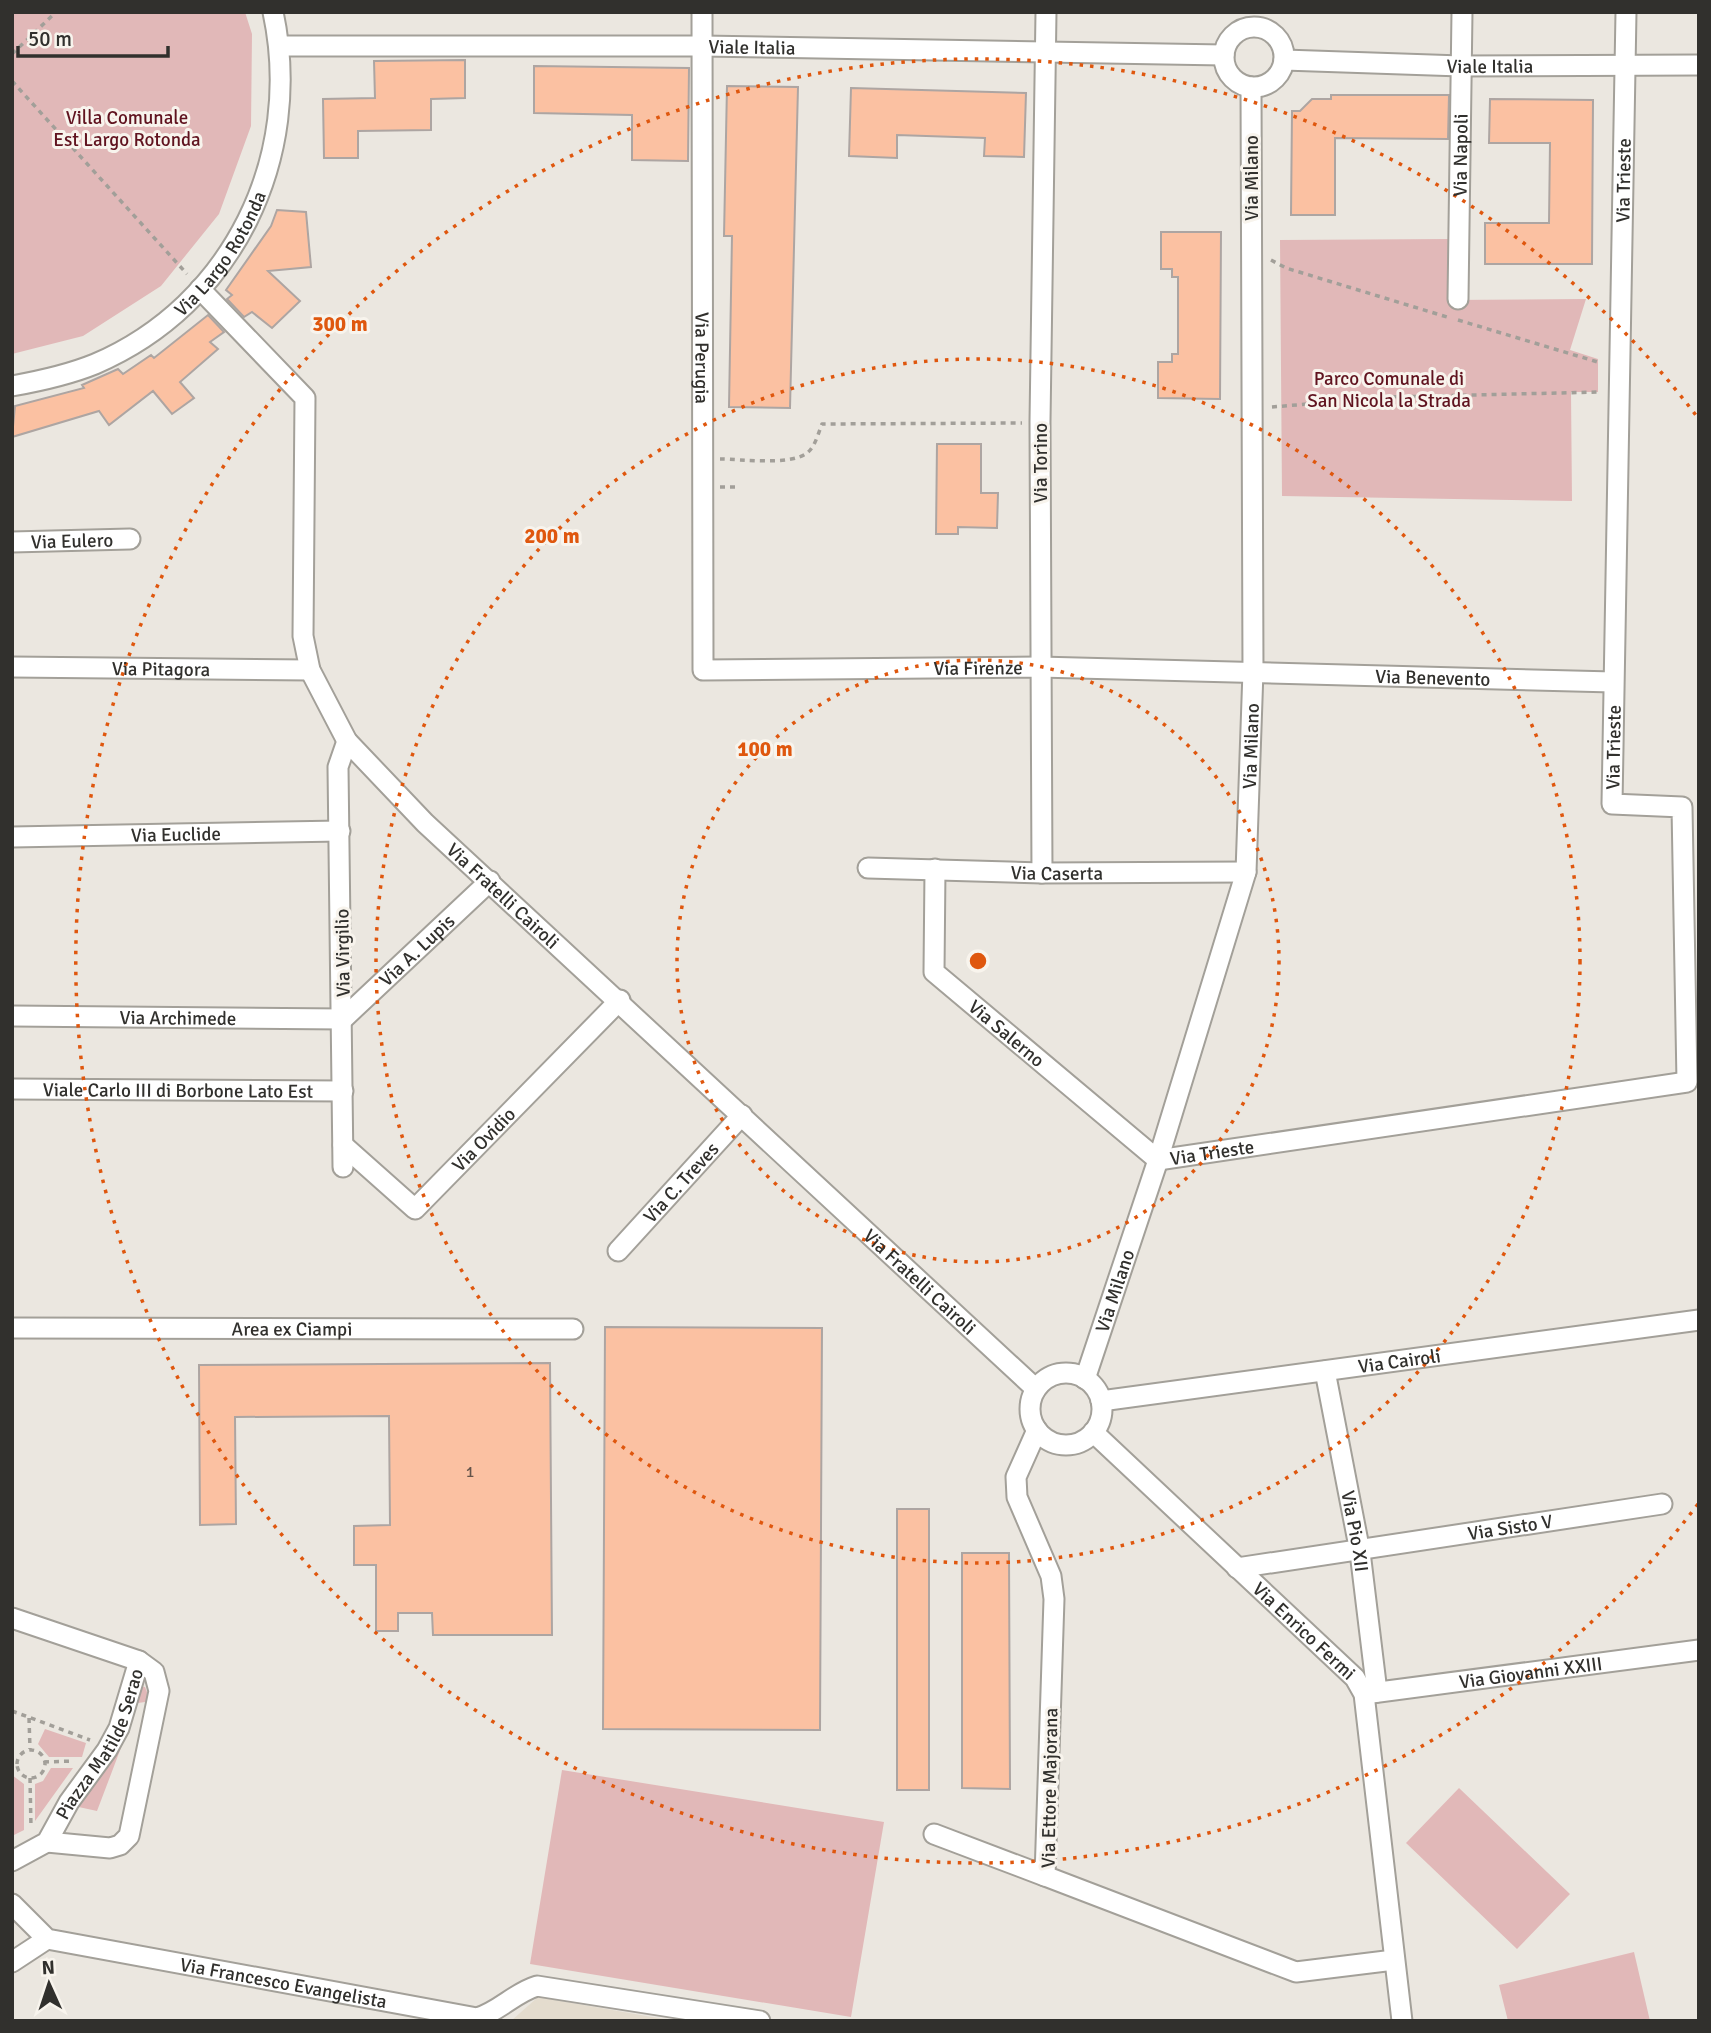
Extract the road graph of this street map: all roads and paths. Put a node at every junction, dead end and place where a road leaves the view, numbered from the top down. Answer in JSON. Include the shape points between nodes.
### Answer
{"nodes":[{"id":1,"x":56,"y":12,"type":"edge"},
{"id":2,"x":273,"y":12,"type":"edge"},
{"id":3,"x":702,"y":12,"type":"edge"},
{"id":4,"x":1046,"y":12,"type":"edge"},
{"id":5,"x":1462,"y":12,"type":"edge"},
{"id":6,"x":1626,"y":12,"type":"edge"},
{"id":7,"x":1250,"y":20,"type":"edge"},
{"id":8,"x":281,"y":46,"type":"junction"},
{"id":9,"x":702,"y":46,"type":"junction"},
{"id":10,"x":1045,"y":53,"type":"junction"},
{"id":11,"x":12,"y":54,"type":"edge"},
{"id":12,"x":1224,"y":55,"type":"junction"},
{"id":13,"x":1284,"y":60,"type":"junction"},
{"id":14,"x":1626,"y":65,"type":"junction"},
{"id":15,"x":1699,"y":65,"type":"edge"},
{"id":16,"x":1461,"y":66,"type":"junction"},
{"id":17,"x":12,"y":81,"type":"edge"},
{"id":18,"x":1251,"y":87,"type":"junction"},
{"id":19,"x":1252,"y":248,"type":"junction"},
{"id":20,"x":201,"y":289,"type":"junction"},
{"id":21,"x":1458,"y":299,"type":"dead end"},
{"id":22,"x":1620,"y":369,"type":"junction"},
{"id":23,"x":12,"y":386,"type":"edge"},
{"id":24,"x":1619,"y":391,"type":"junction"},
{"id":25,"x":1252,"y":407,"type":"junction"},
{"id":26,"x":1040,"y":422,"type":"junction"},
{"id":27,"x":700,"y":459,"type":"junction"},
{"id":28,"x":130,"y":539,"type":"dead end"},
{"id":29,"x":12,"y":542,"type":"edge"},
{"id":30,"x":12,"y":667,"type":"edge"},
{"id":31,"x":1039,"y":667,"type":"junction"},
{"id":32,"x":310,"y":670,"type":"junction"},
{"id":33,"x":703,"y":670,"type":"joint"},
{"id":34,"x":1253,"y":671,"type":"junction"},
{"id":35,"x":1613,"y":682,"type":"junction"},
{"id":36,"x":347,"y":741,"type":"junction"},
{"id":37,"x":340,"y":831,"type":"junction"},
{"id":38,"x":12,"y":836,"type":"edge"},
{"id":39,"x":868,"y":867,"type":"dead end"},
{"id":40,"x":935,"y":869,"type":"junction"},
{"id":41,"x":1246,"y":872,"type":"junction"},
{"id":42,"x":1042,"y":873,"type":"junction"},
{"id":43,"x":489,"y":881,"type":"junction"},
{"id":44,"x":620,"y":1000,"type":"junction"},
{"id":45,"x":12,"y":1016,"type":"edge"},
{"id":46,"x":343,"y":1019,"type":"junction"},
{"id":47,"x":12,"y":1089,"type":"edge"},
{"id":48,"x":343,"y":1091,"type":"junction"},
{"id":49,"x":742,"y":1115,"type":"junction"},
{"id":50,"x":343,"y":1145,"type":"junction"},
{"id":51,"x":1158,"y":1160,"type":"junction"},
{"id":52,"x":343,"y":1167,"type":"dead end"},
{"id":53,"x":618,"y":1251,"type":"dead end"},
{"id":54,"x":1699,"y":1320,"type":"edge"},
{"id":55,"x":12,"y":1328,"type":"edge"},
{"id":56,"x":573,"y":1329,"type":"dead end"},
{"id":57,"x":1325,"y":1371,"type":"junction"},
{"id":58,"x":1085,"y":1379,"type":"junction"},
{"id":59,"x":1036,"y":1389,"type":"junction"},
{"id":60,"x":1101,"y":1401,"type":"junction"},
{"id":61,"x":1037,"y":1430,"type":"junction"},
{"id":62,"x":1093,"y":1432,"type":"junction"},
{"id":63,"x":1662,"y":1504,"type":"dead end"},
{"id":64,"x":1360,"y":1552,"type":"junction"},
{"id":65,"x":1237,"y":1568,"type":"junction"},
{"id":66,"x":12,"y":1618,"type":"edge"},
{"id":67,"x":1699,"y":1650,"type":"edge"},
{"id":68,"x":139,"y":1661,"type":"junction"},
{"id":69,"x":1371,"y":1693,"type":"junction"},
{"id":70,"x":12,"y":1712,"type":"edge"},
{"id":71,"x":29,"y":1718,"type":"junction"},
{"id":72,"x":109,"y":1746,"type":"junction"},
{"id":73,"x":30,"y":1749,"type":"junction"},
{"id":74,"x":14,"y":1763,"type":"edge"},
{"id":75,"x":30,"y":1778,"type":"junction"},
{"id":76,"x":934,"y":1834,"type":"dead end"},
{"id":77,"x":39,"y":1848,"type":"junction"},
{"id":78,"x":12,"y":1861,"type":"edge"},
{"id":79,"x":1045,"y":1876,"type":"junction"},
{"id":80,"x":12,"y":1904,"type":"edge"},
{"id":81,"x":47,"y":1939,"type":"junction"},
{"id":82,"x":1394,"y":1960,"type":"junction"},
{"id":83,"x":12,"y":1962,"type":"edge"},
{"id":84,"x":760,"y":2021,"type":"edge"},
{"id":85,"x":1402,"y":2021,"type":"edge"}],
"edges":[{"from":1,"to":11,"type":"path"},
{"from":2,"to":8,"type":"street","name":"Via Largo Rotonda"},
{"from":3,"to":9,"type":"street","name":"Via Perugia"},
{"from":4,"to":10,"type":"street","name":"Via Torino"},
{"from":5,"to":16,"type":"street","name":"Via Napoli"},
{"from":6,"to":14,"type":"street","name":"Via Trieste"},
{"from":7,"to":12,"type":"street","via":[[1232,36]]},
{"from":7,"to":13,"type":"street","via":[[1275,36]]},
{"from":8,"to":9,"type":"street","name":"Viale Italia"},
{"from":8,"to":20,"type":"street","name":"Via Largo Rotonda","via":[[282,99],[274,151],[257,201],[233,248]]},
{"from":9,"to":10,"type":"street","name":"Viale Italia"},
{"from":9,"to":27,"type":"street","name":"Via Perugia"},
{"from":10,"to":12,"type":"street","name":"Viale Italia"},
{"from":10,"to":26,"type":"street","name":"Via Torino"},
{"from":12,"to":18,"type":"street","via":[[1228,73]]},
{"from":13,"to":16,"type":"street","name":"Viale Italia"},
{"from":13,"to":18,"type":"street","via":[[1269,83]]},
{"from":14,"to":15,"type":"street","name":"Viale Italia"},
{"from":14,"to":16,"type":"street","name":"Viale Italia"},
{"from":14,"to":22,"type":"street","name":"Via Trieste"},
{"from":16,"to":21,"type":"street","name":"Via Napoli"},
{"from":17,"to":20,"type":"path"},
{"from":18,"to":19,"type":"street","name":"Via Milano"},
{"from":19,"to":22,"type":"path","via":[[1286,268]]},
{"from":19,"to":25,"type":"street","name":"Via Milano"},
{"from":20,"to":23,"type":"street","name":"Via Largo Rotonda","via":[[133,344],[85,368]]},
{"from":20,"to":32,"type":"street","name":"Via Fratelli Cairoli","via":[[305,398],[303,636]]},
{"from":22,"to":24,"type":"street","name":"Via Trieste"},
{"from":24,"to":25,"type":"path","via":[[1391,397]]},
{"from":24,"to":35,"type":"street","name":"Via Trieste"},
{"from":25,"to":34,"type":"street","name":"Via Milano"},
{"from":26,"to":27,"type":"path","via":[[822,424],[807,453],[790,460]]},
{"from":26,"to":31,"type":"street","name":"Via Torino"},
{"from":27,"to":33,"type":"street","name":"Via Perugia"},
{"from":28,"to":29,"type":"street","name":"Via Eulero"},
{"from":30,"to":32,"type":"street","name":"Via Pitagora"},
{"from":31,"to":33,"type":"street","name":"Via Firenze"},
{"from":31,"to":34,"type":"street","name":"Via Firenze"},
{"from":31,"to":42,"type":"street","name":"Via Torino"},
{"from":32,"to":36,"type":"street","name":"Via Fratelli Cairoli"},
{"from":34,"to":35,"type":"street","name":"Via Benevento"},
{"from":34,"to":41,"type":"street","name":"Via Milano"},
{"from":35,"to":51,"type":"street","name":"Via Trieste","via":[[1612,804],[1682,807],[1687,1082]]},
{"from":36,"to":37,"type":"street","name":"Via Virgilio","via":[[338,767]]},
{"from":36,"to":43,"type":"street","name":"Via Fratelli Cairoli"},
{"from":37,"to":38,"type":"street","name":"Via Euclide"},
{"from":37,"to":46,"type":"street","name":"Via Virgilio"},
{"from":39,"to":40,"type":"street","name":"Via Caserta"},
{"from":40,"to":42,"type":"street","name":"Via Caserta"},
{"from":40,"to":51,"type":"street","name":"Via Salerno","via":[[934,972]]},
{"from":41,"to":42,"type":"street","name":"Via Caserta"},
{"from":41,"to":51,"type":"street","name":"Via Milano"},
{"from":43,"to":44,"type":"street","name":"Via Fratelli Cairoli"},
{"from":43,"to":46,"type":"street","name":"Via A. Lupis"},
{"from":44,"to":49,"type":"street","name":"Via Fratelli Cairoli"},
{"from":44,"to":50,"type":"street","name":"Via Ovidio","via":[[415,1209]]},
{"from":45,"to":46,"type":"street","name":"Via Archimede"},
{"from":46,"to":48,"type":"street","name":"Via Virgilio"},
{"from":47,"to":48,"type":"street","name":"Viale Carlo III di Borbone Lato Est"},
{"from":48,"to":50,"type":"street","name":"Via Virgilio"},
{"from":49,"to":53,"type":"street","name":"Via C. Treves"},
{"from":49,"to":59,"type":"street","name":"Via Fratelli Cairoli"},
{"from":50,"to":52,"type":"street","name":"Via Virgilio"},
{"from":51,"to":58,"type":"street","name":"Via Milano"},
{"from":54,"to":57,"type":"street","name":"Via Cairoli"},
{"from":55,"to":56,"type":"street","name":"Area ex Ciampi"},
{"from":57,"to":60,"type":"street","name":"Via Cairoli"},
{"from":57,"to":64,"type":"street","name":"Via Pio XII"},
{"from":58,"to":59,"type":"street","via":[[1059,1374]]},
{"from":58,"to":60,"type":"street"},
{"from":59,"to":61,"type":"street","via":[[1030,1410]]},
{"from":60,"to":62,"type":"street","via":[[1101,1418]]},
{"from":61,"to":62,"type":"street","via":[[1058,1444],[1083,1441]]},
{"from":61,"to":79,"type":"street","name":"Via Ettore Majorana","via":[[1016,1477],[1017,1497],[1051,1576],[1054,1599]]},
{"from":62,"to":65,"type":"street","name":"Via Enrico Fermi"},
{"from":63,"to":64,"type":"street","name":"Via Sisto V"},
{"from":64,"to":65,"type":"street","name":"Via Sisto V"},
{"from":64,"to":69,"type":"street","name":"Via Pio XII"},
{"from":65,"to":69,"type":"street","name":"Via Enrico Fermi"},
{"from":66,"to":68,"type":"street"},
{"from":67,"to":69,"type":"street","name":"Via Giovanni XXIII"},
{"from":68,"to":72,"type":"street","name":"Piazza Matilde Serao"},
{"from":68,"to":77,"type":"street","name":"Piazza Matilde Serao","via":[[154,1672],[159,1691],[129,1836],[110,1848]]},
{"from":69,"to":82,"type":"street","name":"Via Enrico Fermi"},
{"from":70,"to":71,"type":"path"},
{"from":71,"to":72,"type":"path"},
{"from":71,"to":73,"type":"path"},
{"from":72,"to":77,"type":"street","name":"Piazza Matilde Serao"},
{"from":73,"to":74,"type":"path"},
{"from":73,"to":75,"type":"path","name":"Piazza Matilde Serao","via":[[42,1755],[45,1764],[41,1773]]},
{"from":74,"to":75,"type":"path"},
{"from":75,"to":77,"type":"path"},
{"from":76,"to":79,"type":"street","name":"Via Ettore Majorana"},
{"from":77,"to":78,"type":"street","name":"Piazza Matilde Serao"},
{"from":79,"to":82,"type":"street","name":"Via Ettore Majorana","via":[[1296,1972]]},
{"from":80,"to":81,"type":"street"},
{"from":81,"to":83,"type":"street"},
{"from":81,"to":84,"type":"street","name":"Via Francesco Evangelista","via":[[477,2018],[495,2013],[511,1997],[537,1986]]},
{"from":82,"to":85,"type":"street","name":"Via Enrico Fermi"}]}
